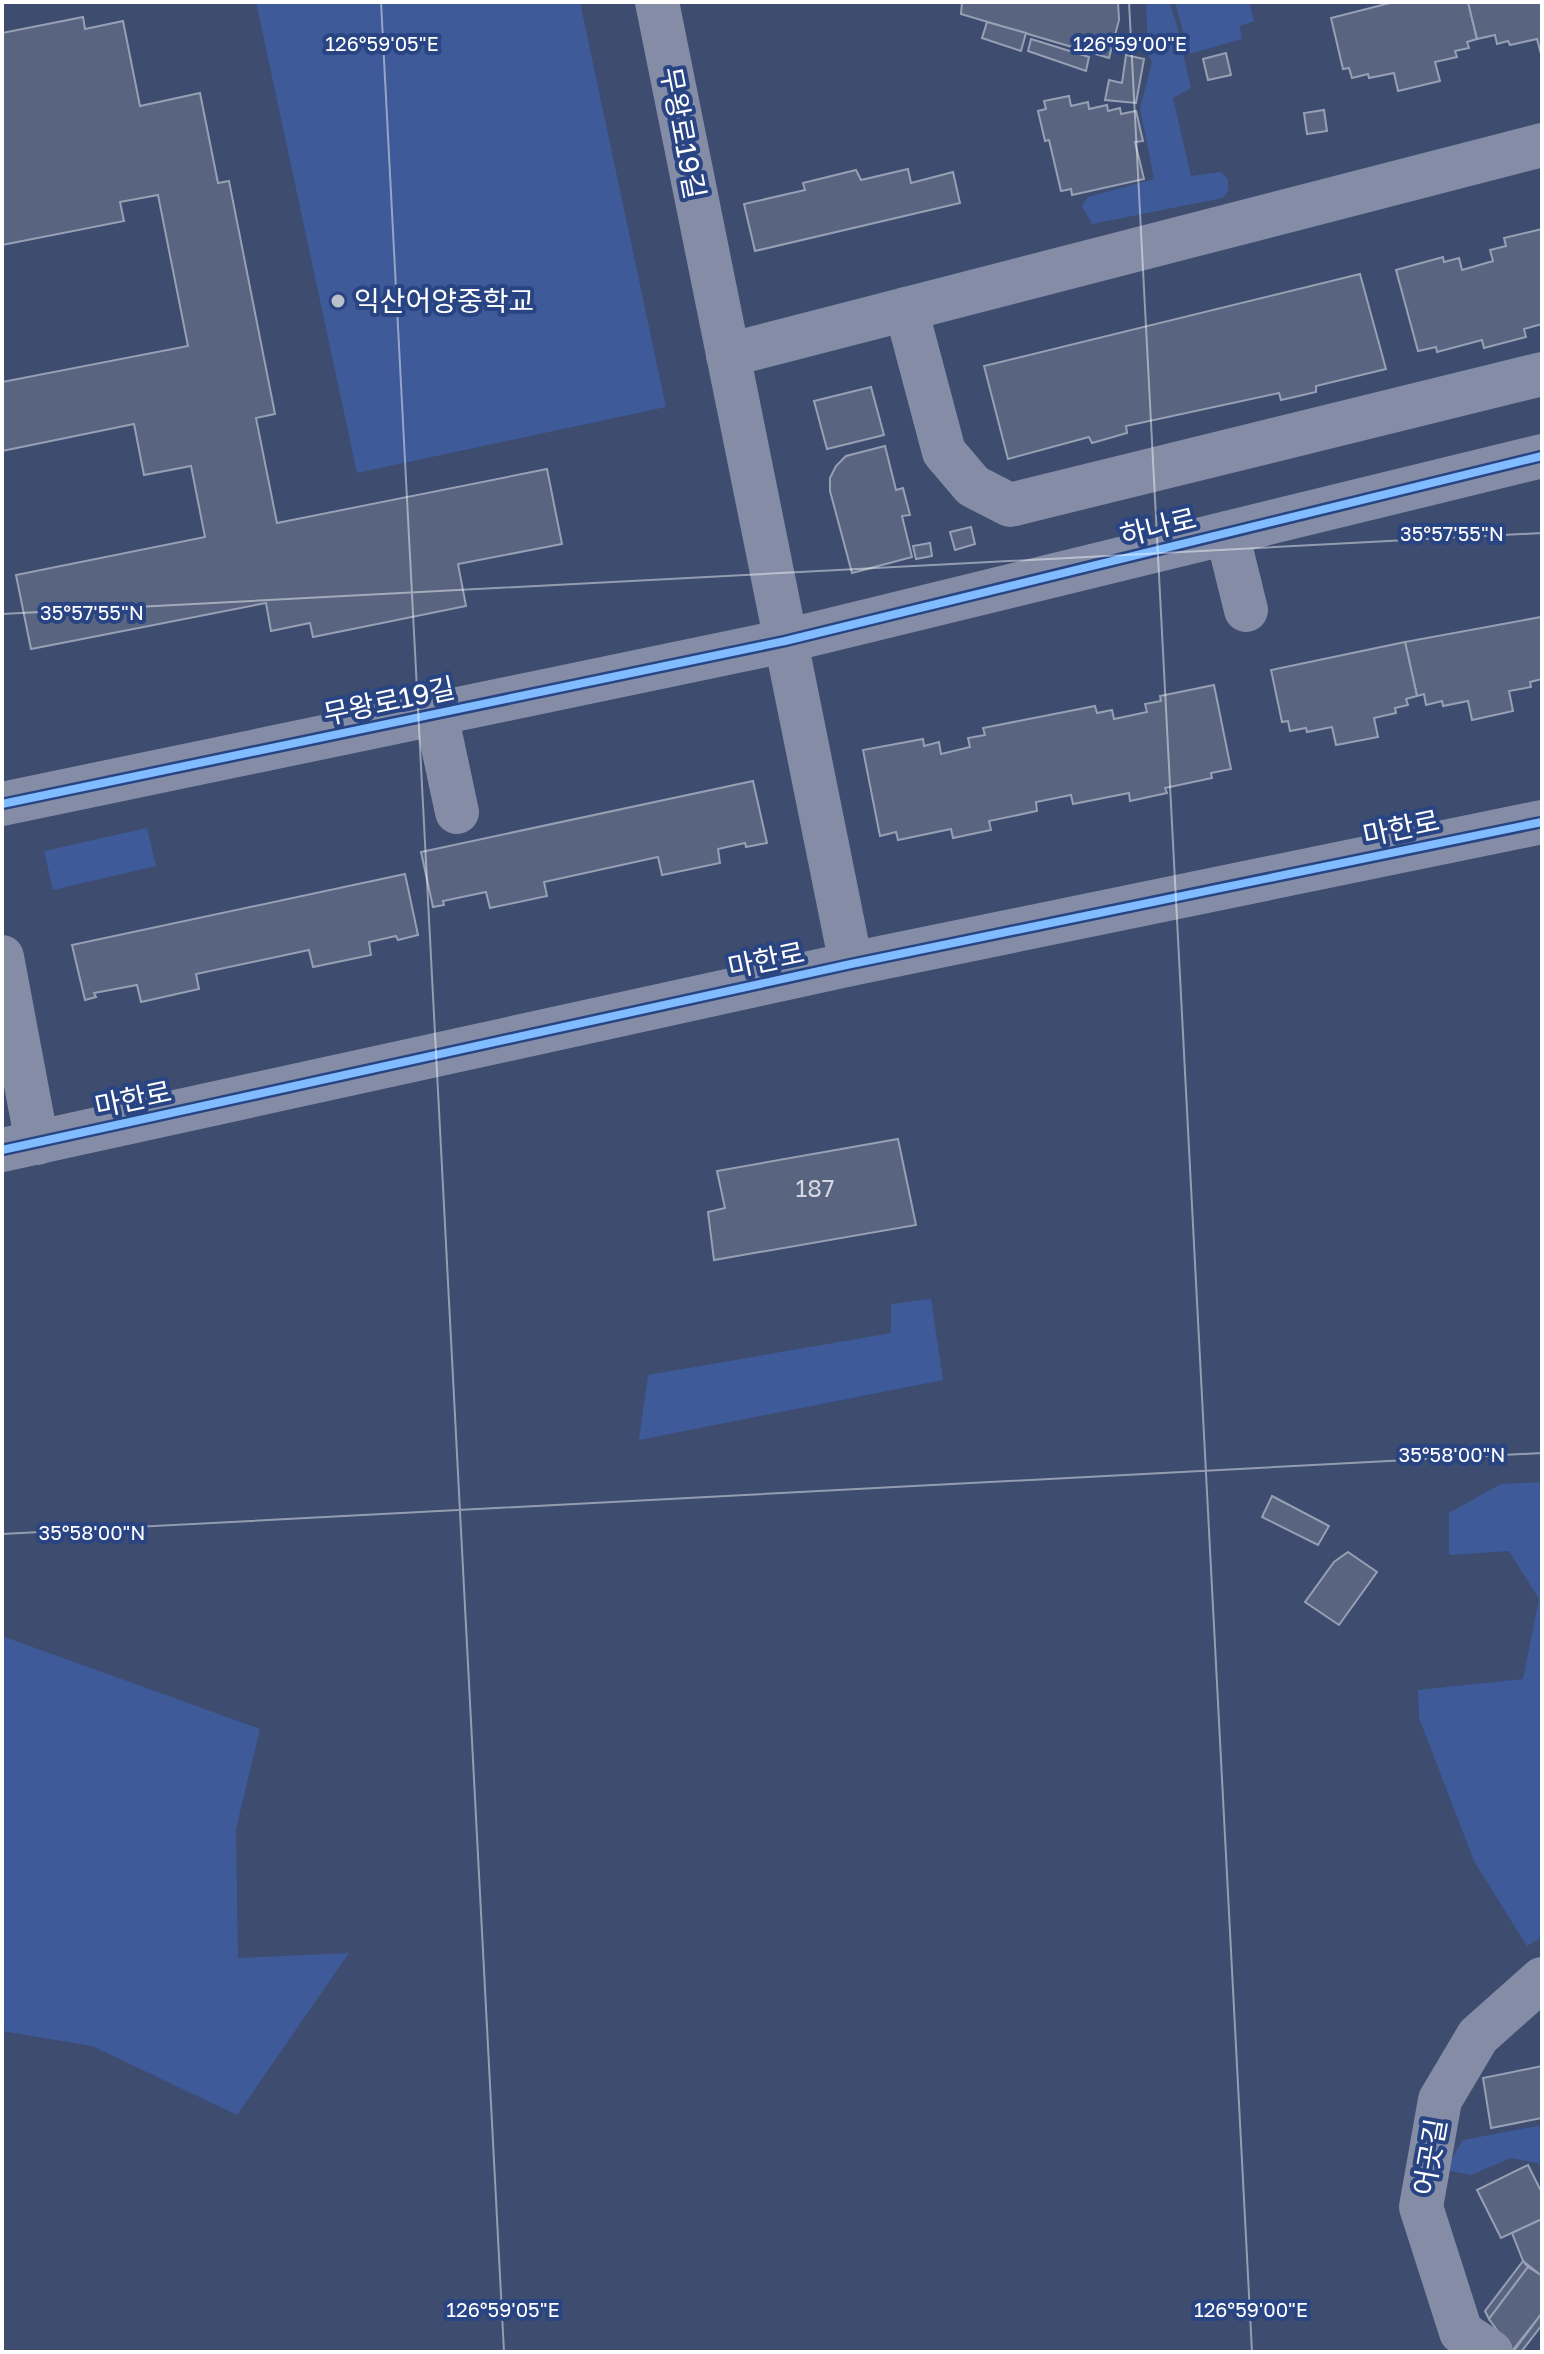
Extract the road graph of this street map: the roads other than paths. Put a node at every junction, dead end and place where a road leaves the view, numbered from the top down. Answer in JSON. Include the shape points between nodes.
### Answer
{"nodes":[{"id":1,"x":657,"y":2,"type":"edge"},
{"id":2,"x":1542,"y":145,"type":"edge"},
{"id":3,"x":906,"y":309,"type":"junction"},
{"id":4,"x":728,"y":355,"type":"junction"},
{"id":5,"x":1542,"y":374,"type":"edge"},
{"id":6,"x":1542,"y":456,"type":"edge"},
{"id":7,"x":1227,"y":533,"type":"junction"},
{"id":8,"x":1246,"y":610,"type":"dead end"},
{"id":9,"x":785,"y":641,"type":"junction"},
{"id":10,"x":436,"y":714,"type":"junction"},
{"id":11,"x":2,"y":804,"type":"edge"},
{"id":12,"x":457,"y":812,"type":"dead end"},
{"id":13,"x":1542,"y":822,"type":"edge"},
{"id":14,"x":2,"y":957,"type":"edge"},
{"id":15,"x":851,"y":964,"type":"junction"},
{"id":16,"x":20,"y":1146,"type":"edge"},
{"id":17,"x":1542,"y":1979,"type":"edge"},
{"id":18,"x":1491,"y":2352,"type":"edge"}],
"edges":[{"from":1,"to":4,"type":"street","name":"무왕로19길"},
{"from":2,"to":3,"type":"street"},
{"from":3,"to":4,"type":"street"},
{"from":3,"to":5,"type":"street","via":[[944,452],[973,486],[1010,505]]},
{"from":4,"to":9,"type":"street","name":"무왕로19길"},
{"from":6,"to":7,"type":"street","name":"하나로"},
{"from":7,"to":8,"type":"street"},
{"from":7,"to":9,"type":"street","name":"하나로"},
{"from":9,"to":10,"type":"street","name":"무왕로19길"},
{"from":9,"to":15,"type":"street","name":"무왕로19길"},
{"from":10,"to":11,"type":"street","name":"무왕로19길"},
{"from":10,"to":12,"type":"street"},
{"from":13,"to":15,"type":"street","name":"마한로"},
{"from":14,"to":16,"type":"street"},
{"from":15,"to":16,"type":"street","name":"마한로"},
{"from":17,"to":18,"type":"street","name":"어곳길","via":[[1478,2036],[1440,2100],[1421,2207],[1461,2332]]}]}
